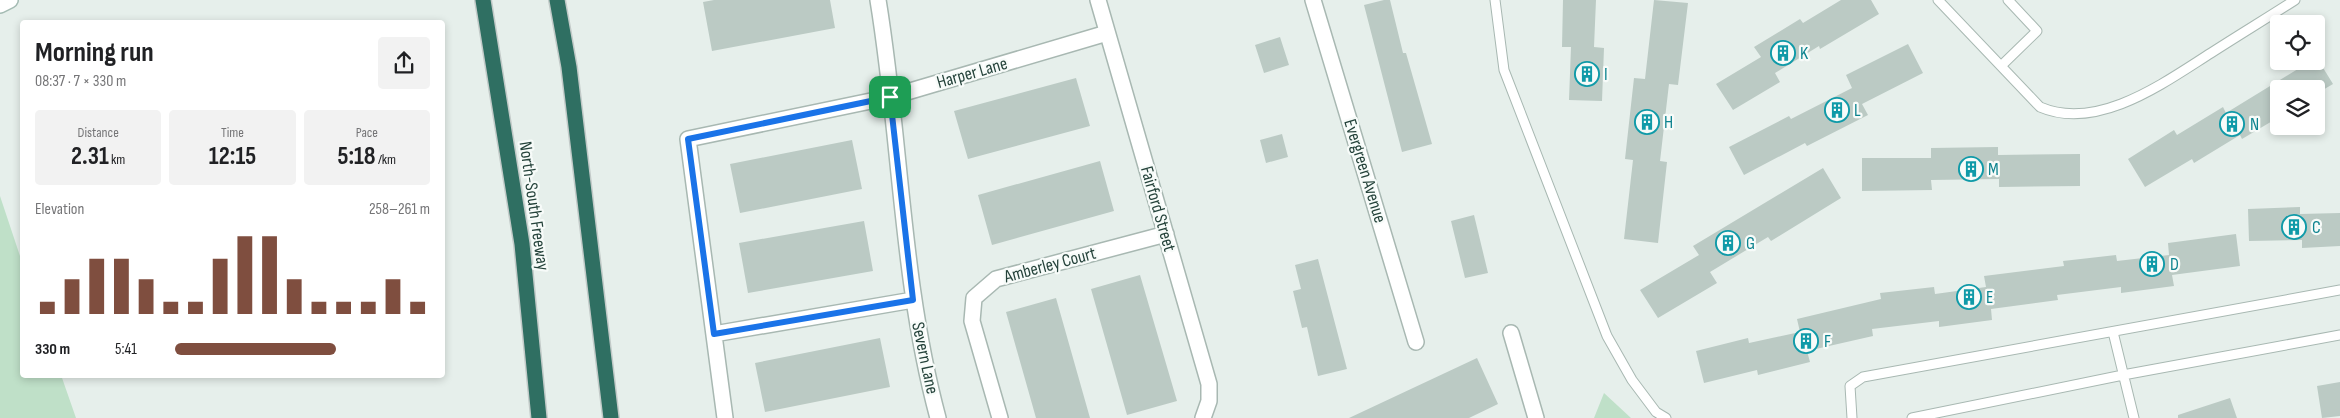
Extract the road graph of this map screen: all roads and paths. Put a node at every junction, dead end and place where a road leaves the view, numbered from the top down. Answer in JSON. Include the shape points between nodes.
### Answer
{"nodes":[{"id":1,"x":10,"y":0,"type":"edge"},
{"id":2,"x":483,"y":0,"type":"edge"},
{"id":3,"x":557,"y":0,"type":"edge"},
{"id":4,"x":878,"y":0,"type":"edge"},
{"id":5,"x":1098,"y":0,"type":"edge"},
{"id":6,"x":1313,"y":0,"type":"edge"},
{"id":7,"x":1496,"y":0,"type":"edge"},
{"id":8,"x":1938,"y":0,"type":"edge"},
{"id":9,"x":2008,"y":0,"type":"edge"},
{"id":10,"x":2295,"y":0,"type":"edge"},
{"id":11,"x":0,"y":5,"type":"edge"},
{"id":12,"x":1107,"y":33,"type":"junction"},
{"id":13,"x":2001,"y":66,"type":"junction"},
{"id":14,"x":890,"y":97,"type":"junction"},
{"id":15,"x":1166,"y":234,"type":"junction"},
{"id":16,"x":2340,"y":290,"type":"edge"},
{"id":17,"x":913,"y":300,"type":"junction"},
{"id":18,"x":2113,"y":332,"type":"junction"},
{"id":19,"x":1510,"y":333,"type":"dead end"},
{"id":20,"x":714,"y":334,"type":"junction"},
{"id":21,"x":2340,"y":335,"type":"edge"},
{"id":22,"x":1416,"y":342,"type":"dead end"},
{"id":23,"x":604,"y":359,"type":"junction"},
{"id":24,"x":2122,"y":375,"type":"junction"},
{"id":25,"x":2133,"y":417,"type":"edge"},
{"id":26,"x":540,"y":418,"type":"edge"},
{"id":27,"x":611,"y":418,"type":"edge"},
{"id":28,"x":620,"y":418,"type":"edge"},
{"id":29,"x":724,"y":418,"type":"edge"},
{"id":30,"x":938,"y":418,"type":"edge"},
{"id":31,"x":1000,"y":418,"type":"edge"},
{"id":32,"x":1203,"y":418,"type":"edge"},
{"id":33,"x":1536,"y":418,"type":"edge"},
{"id":34,"x":1666,"y":418,"type":"edge"},
{"id":35,"x":1852,"y":418,"type":"edge"},
{"id":36,"x":1912,"y":418,"type":"edge"}],
"edges":[{"from":1,"to":11,"type":"street"},
{"from":2,"to":26,"type":"highway","name":"North-South Freeway","via":[[522,244]]},
{"from":3,"to":23,"type":"highway","via":[[569,67]]},
{"from":4,"to":14,"type":"street","name":"Severn Lane"},
{"from":5,"to":12,"type":"street","name":"Fairford Street"},
{"from":6,"to":22,"type":"street","name":"Evergreen Avenue"},
{"from":7,"to":34,"type":"lane","via":[[1504,70],[1607,336],[1632,380],[1656,412]]},
{"from":8,"to":13,"type":"lane"},
{"from":9,"to":13,"type":"lane","via":[[2037,31]]},
{"from":10,"to":13,"type":"lane","via":[[2142,96],[2104,109],[2075,114],[2054,113],[2040,107]]},
{"from":12,"to":14,"type":"street","name":"Harper Lane"},
{"from":12,"to":15,"type":"street","name":"Fairford Street"},
{"from":14,"to":17,"type":"street","name":"Severn Lane"},
{"from":14,"to":20,"type":"street","name":"Harper Lane","via":[[688,139]]},
{"from":15,"to":31,"type":"street","name":"Amberley Court","via":[[996,278],[974,298],[972,321]]},
{"from":15,"to":32,"type":"street","name":"Fairford Street","via":[[1209,384],[1210,401]]},
{"from":16,"to":18,"type":"lane"},
{"from":17,"to":20,"type":"street"},
{"from":17,"to":30,"type":"street","name":"Severn Lane"},
{"from":18,"to":24,"type":"lane"},
{"from":18,"to":35,"type":"lane","via":[[1863,377],[1850,386]]},
{"from":19,"to":33,"type":"street"},
{"from":20,"to":29,"type":"street"},
{"from":21,"to":24,"type":"lane"},
{"from":23,"to":27,"type":"highway"},
{"from":23,"to":28,"type":"highway"},
{"from":24,"to":25,"type":"lane"},
{"from":24,"to":36,"type":"lane"}]}
